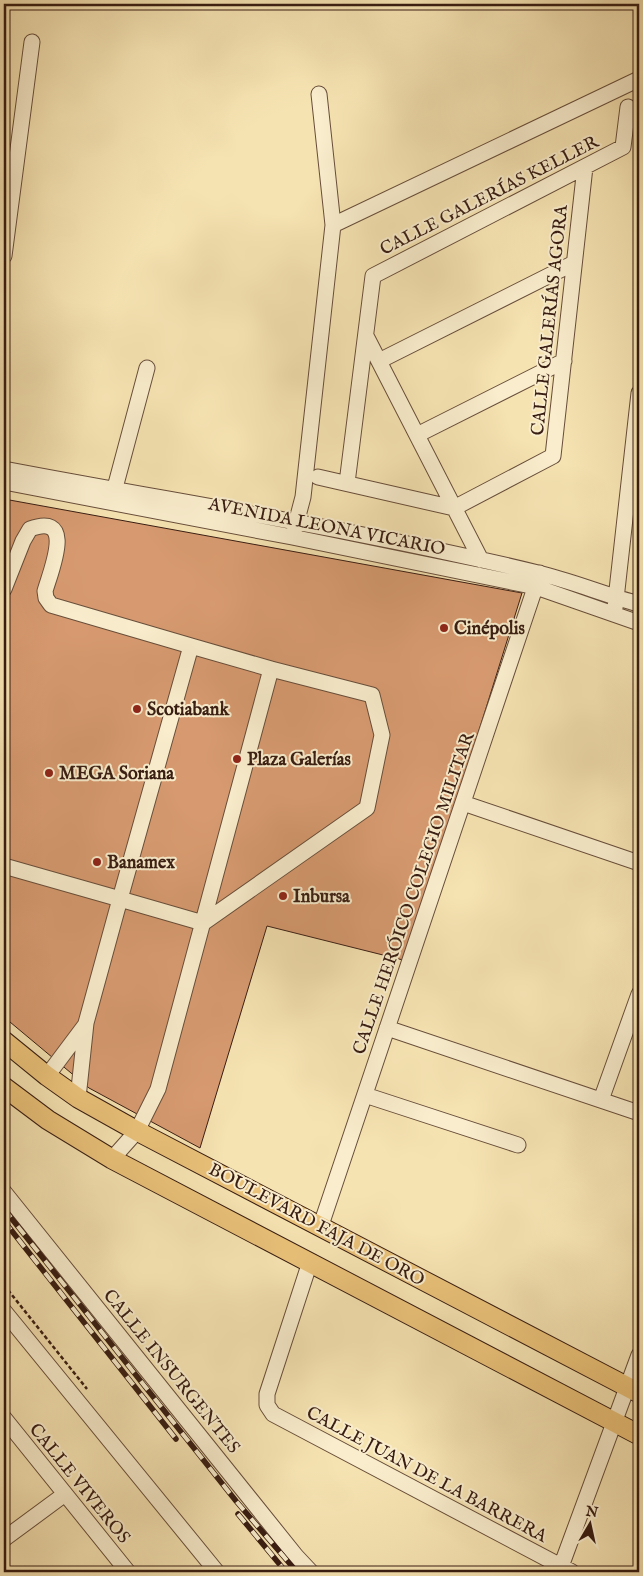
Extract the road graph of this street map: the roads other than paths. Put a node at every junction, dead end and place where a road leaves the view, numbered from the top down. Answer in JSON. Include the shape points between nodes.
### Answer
{"nodes":[{"id":1,"x":32,"y":42,"type":"dead end"},
{"id":2,"x":639,"y":79,"type":"edge"},
{"id":3,"x":319,"y":94,"type":"dead end"},
{"id":4,"x":628,"y":107,"type":"dead end"},
{"id":5,"x":585,"y":167,"type":"junction"},
{"id":6,"x":333,"y":225,"type":"junction"},
{"id":7,"x":4,"y":256,"type":"edge"},
{"id":8,"x":574,"y":264,"type":"junction"},
{"id":9,"x":366,"y":336,"type":"junction"},
{"id":10,"x":564,"y":361,"type":"junction"},
{"id":11,"x":379,"y":362,"type":"junction"},
{"id":12,"x":147,"y":368,"type":"dead end"},
{"id":13,"x":639,"y":393,"type":"edge"},
{"id":14,"x":417,"y":435,"type":"junction"},
{"id":15,"x":4,"y":469,"type":"edge"},
{"id":16,"x":318,"y":477,"type":"dead end"},
{"id":17,"x":4,"y":482,"type":"edge"},
{"id":18,"x":347,"y":482,"type":"junction"},
{"id":19,"x":113,"y":497,"type":"junction"},
{"id":20,"x":454,"y":508,"type":"junction"},
{"id":21,"x":632,"y":516,"type":"edge"},
{"id":22,"x":296,"y":521,"type":"junction"},
{"id":23,"x":292,"y":537,"type":"junction"},
{"id":24,"x":481,"y":560,"type":"junction"},
{"id":25,"x":538,"y":580,"type":"junction"},
{"id":26,"x":4,"y":589,"type":"edge"},
{"id":27,"x":616,"y":598,"type":"junction"},
{"id":28,"x":639,"y":604,"type":"edge"},
{"id":29,"x":614,"y":615,"type":"junction"},
{"id":30,"x":639,"y":623,"type":"edge"},
{"id":31,"x":190,"y":646,"type":"junction"},
{"id":32,"x":271,"y":670,"type":"junction"},
{"id":33,"x":463,"y":803,"type":"junction"},
{"id":34,"x":639,"y":863,"type":"edge"},
{"id":35,"x":4,"y":866,"type":"edge"},
{"id":36,"x":120,"y":899,"type":"junction"},
{"id":37,"x":203,"y":923,"type":"junction"},
{"id":38,"x":639,"y":994,"type":"edge"},
{"id":39,"x":86,"y":1022,"type":"junction"},
{"id":40,"x":387,"y":1028,"type":"junction"},
{"id":41,"x":4,"y":1041,"type":"edge"},
{"id":42,"x":48,"y":1076,"type":"junction"},
{"id":43,"x":4,"y":1087,"type":"edge"},
{"id":44,"x":365,"y":1094,"type":"junction"},
{"id":45,"x":78,"y":1098,"type":"junction"},
{"id":46,"x":601,"y":1100,"type":"junction"},
{"id":47,"x":639,"y":1113,"type":"edge"},
{"id":48,"x":137,"y":1131,"type":"junction"},
{"id":49,"x":518,"y":1145,"type":"dead end"},
{"id":50,"x":112,"y":1159,"type":"junction"},
{"id":51,"x":4,"y":1192,"type":"edge"},
{"id":52,"x":321,"y":1225,"type":"junction"},
{"id":53,"x":310,"y":1262,"type":"junction"},
{"id":54,"x":4,"y":1310,"type":"edge"},
{"id":55,"x":639,"y":1355,"type":"edge"},
{"id":56,"x":633,"y":1390,"type":"edge"},
{"id":57,"x":4,"y":1418,"type":"edge"},
{"id":58,"x":614,"y":1422,"type":"junction"},
{"id":59,"x":639,"y":1434,"type":"edge"},
{"id":60,"x":65,"y":1494,"type":"junction"},
{"id":61,"x":4,"y":1539,"type":"edge"},
{"id":62,"x":214,"y":1570,"type":"edge"},
{"id":63,"x":564,"y":1570,"type":"edge"},
{"id":64,"x":126,"y":1572,"type":"edge"},
{"id":65,"x":311,"y":1572,"type":"edge"}],
"edges":[{"from":1,"to":7,"type":"street"},
{"from":2,"to":6,"type":"street"},
{"from":3,"to":6,"type":"street"},
{"from":4,"to":5,"type":"street","name":"CALLE GALERÍAS KELLER","via":[[623,148]]},
{"from":5,"to":8,"type":"street","name":"CALLE GALERÍAS AGORA"},
{"from":5,"to":9,"type":"street","name":"CALLE GALERÍAS KELLER","via":[[373,276]]},
{"from":6,"to":22,"type":"street","via":[[302,497]]},
{"from":8,"to":10,"type":"street","name":"CALLE GALERÍAS AGORA"},
{"from":8,"to":11,"type":"street"},
{"from":9,"to":11,"type":"street"},
{"from":9,"to":18,"type":"street"},
{"from":10,"to":14,"type":"street"},
{"from":10,"to":20,"type":"street","name":"CALLE GALERÍAS AGORA","via":[[553,456]]},
{"from":11,"to":14,"type":"street"},
{"from":12,"to":19,"type":"street"},
{"from":13,"to":21,"type":"street"},
{"from":14,"to":20,"type":"street"},
{"from":15,"to":19,"type":"street","name":"AVENIDA LEONA VICARIO"},
{"from":16,"to":18,"type":"street"},
{"from":17,"to":19,"type":"street","name":"AVENIDA LEONA VICARIO"},
{"from":18,"to":20,"type":"street"},
{"from":19,"to":22,"type":"street","name":"AVENIDA LEONA VICARIO"},
{"from":19,"to":23,"type":"street","name":"AVENIDA LEONA VICARIO"},
{"from":20,"to":24,"type":"street"},
{"from":21,"to":27,"type":"street"},
{"from":22,"to":23,"type":"street"},
{"from":22,"to":24,"type":"street","name":"AVENIDA LEONA VICARIO"},
{"from":23,"to":25,"type":"street","name":"AVENIDA LEONA VICARIO"},
{"from":24,"to":25,"type":"street","name":"AVENIDA LEONA VICARIO"},
{"from":25,"to":27,"type":"street","name":"AVENIDA LEONA VICARIO"},
{"from":25,"to":29,"type":"street","name":"AVENIDA LEONA VICARIO"},
{"from":25,"to":33,"type":"street","name":"CALLE HERÓICO COLEGIO MILITAR"},
{"from":26,"to":31,"type":"street","via":[[30,529],[48,526],[57,536],[58,547],[45,591],[51,605]]},
{"from":27,"to":28,"type":"street","name":"AVENIDA LEONA VICARIO"},
{"from":27,"to":29,"type":"street"},
{"from":29,"to":30,"type":"street","name":"AVENIDA LEONA VICARIO"},
{"from":31,"to":32,"type":"street"},
{"from":31,"to":36,"type":"street"},
{"from":32,"to":37,"type":"street"},
{"from":32,"to":37,"type":"street","via":[[372,695],[382,735],[367,808]]},
{"from":33,"to":34,"type":"street"},
{"from":33,"to":40,"type":"street","name":"CALLE HERÓICO COLEGIO MILITAR"},
{"from":35,"to":36,"type":"street"},
{"from":36,"to":37,"type":"street"},
{"from":36,"to":39,"type":"street"},
{"from":37,"to":48,"type":"street","via":[[158,1089]]},
{"from":38,"to":46,"type":"street"},
{"from":39,"to":42,"type":"street"},
{"from":39,"to":45,"type":"street"},
{"from":40,"to":44,"type":"street","name":"CALLE HERÓICO COLEGIO MILITAR"},
{"from":40,"to":46,"type":"street"},
{"from":41,"to":42,"type":"main road","name":"BOULEVARD FAJA DE ORO"},
{"from":42,"to":45,"type":"main road","name":"BOULEVARD FAJA DE ORO"},
{"from":43,"to":50,"type":"main road","name":"BOULEVARD FAJA DE ORO","via":[[48,1120]]},
{"from":44,"to":49,"type":"street"},
{"from":44,"to":52,"type":"street","name":"CALLE HERÓICO COLEGIO MILITAR"},
{"from":45,"to":48,"type":"main road","name":"BOULEVARD FAJA DE ORO"},
{"from":46,"to":47,"type":"street"},
{"from":48,"to":50,"type":"street"},
{"from":48,"to":52,"type":"main road","name":"BOULEVARD FAJA DE ORO"},
{"from":50,"to":53,"type":"main road","name":"BOULEVARD FAJA DE ORO"},
{"from":51,"to":65,"type":"street","name":"CALLE INSURGENTES"},
{"from":52,"to":56,"type":"main road","name":"BOULEVARD FAJA DE ORO"},
{"from":53,"to":58,"type":"main road","name":"BOULEVARD FAJA DE ORO"},
{"from":53,"to":63,"type":"street","name":"CALLE JUAN DE LA BARRERA","via":[[267,1394],[267,1405],[273,1414]]},
{"from":54,"to":62,"type":"street"},
{"from":55,"to":56,"type":"street"},
{"from":56,"to":58,"type":"street"},
{"from":57,"to":60,"type":"street","name":"CALLE VIVEROS"},
{"from":58,"to":59,"type":"main road","name":"BOULEVARD FAJA DE ORO"},
{"from":58,"to":63,"type":"street"},
{"from":60,"to":61,"type":"street"},
{"from":60,"to":64,"type":"street","name":"CALLE VIVEROS"}]}
